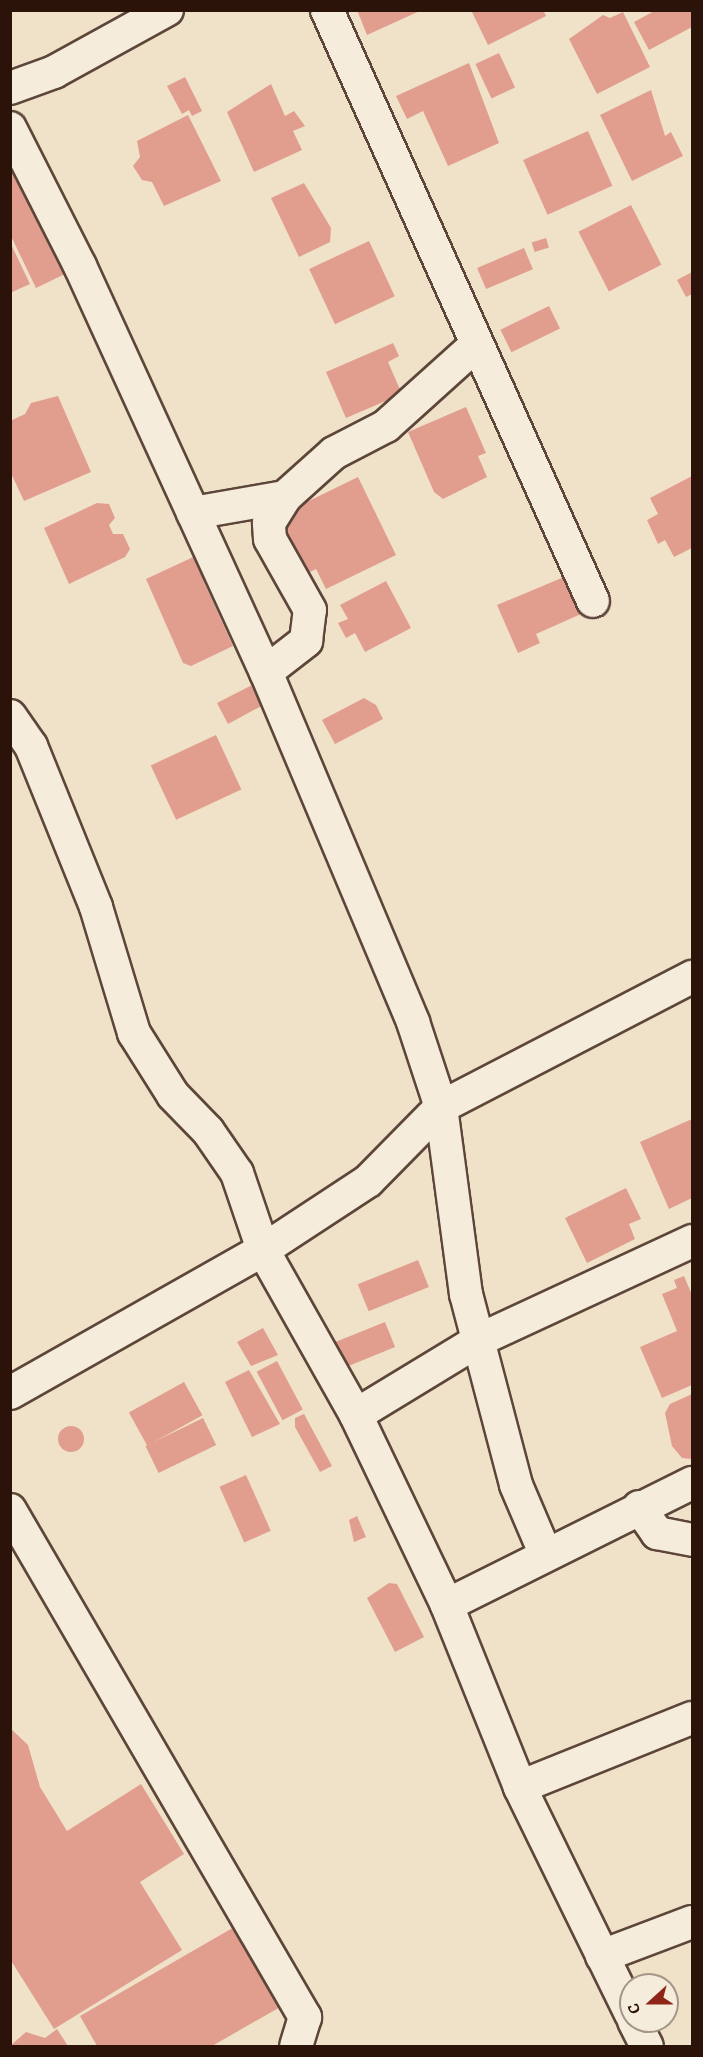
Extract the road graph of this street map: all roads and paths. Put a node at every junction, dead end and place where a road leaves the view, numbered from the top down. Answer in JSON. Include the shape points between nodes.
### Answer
{"nodes":[{"id":1,"x":167,"y":10,"type":"edge"},
{"id":2,"x":327,"y":10,"type":"edge"},
{"id":3,"x":10,"y":88,"type":"edge"},
{"id":4,"x":10,"y":129,"type":"edge"},
{"id":5,"x":477,"y":344,"type":"junction"},
{"id":6,"x":285,"y":497,"type":"junction"},
{"id":7,"x":193,"y":513,"type":"junction"},
{"id":8,"x":593,"y":601,"type":"dead end"},
{"id":9,"x":266,"y":672,"type":"junction"},
{"id":10,"x":10,"y":716,"type":"edge"},
{"id":11,"x":693,"y":977,"type":"edge"},
{"id":12,"x":441,"y":1107,"type":"junction"},
{"id":13,"x":693,"y":1241,"type":"edge"},
{"id":14,"x":263,"y":1250,"type":"junction"},
{"id":15,"x":482,"y":1339,"type":"junction"},
{"id":16,"x":10,"y":1393,"type":"edge"},
{"id":17,"x":356,"y":1415,"type":"junction"},
{"id":18,"x":693,"y":1483,"type":"edge"},
{"id":19,"x":639,"y":1507,"type":"junction"},
{"id":20,"x":10,"y":1510,"type":"edge"},
{"id":21,"x":693,"y":1540,"type":"edge"},
{"id":22,"x":544,"y":1553,"type":"junction"},
{"id":23,"x":447,"y":1605,"type":"junction"},
{"id":24,"x":693,"y":1718,"type":"edge"},
{"id":25,"x":520,"y":1787,"type":"junction"},
{"id":26,"x":693,"y":1922,"type":"edge"},
{"id":27,"x":602,"y":1956,"type":"junction"},
{"id":28,"x":619,"y":1990,"type":"edge"},
{"id":29,"x":296,"y":2046,"type":"edge"}],
"edges":[{"from":1,"to":3,"type":"street","via":[[54,72]]},
{"from":2,"to":5,"type":"street"},
{"from":4,"to":7,"type":"street"},
{"from":5,"to":6,"type":"street","via":[[386,426],[334,453]]},
{"from":5,"to":8,"type":"street"},
{"from":6,"to":7,"type":"street"},
{"from":6,"to":9,"type":"street","via":[[269,523],[270,539],[309,610],[306,641]]},
{"from":7,"to":9,"type":"street"},
{"from":9,"to":12,"type":"street","via":[[413,1022]]},
{"from":10,"to":14,"type":"street","via":[[31,746],[96,907],[134,1033],[173,1095],[208,1131],[237,1173]]},
{"from":11,"to":12,"type":"street"},
{"from":12,"to":14,"type":"street","via":[[368,1181]]},
{"from":12,"to":15,"type":"street","via":[[455,1238]]},
{"from":13,"to":15,"type":"street"},
{"from":14,"to":16,"type":"street"},
{"from":14,"to":17,"type":"street"},
{"from":15,"to":17,"type":"street"},
{"from":15,"to":22,"type":"street","via":[[516,1485]]},
{"from":17,"to":23,"type":"street"},
{"from":18,"to":19,"type":"street"},
{"from":19,"to":21,"type":"street","via":[[657,1533]]},
{"from":19,"to":22,"type":"street"},
{"from":20,"to":29,"type":"street","via":[[300,2007],[305,2017]]},
{"from":22,"to":23,"type":"street"},
{"from":23,"to":25,"type":"street"},
{"from":24,"to":25,"type":"street"},
{"from":25,"to":27,"type":"street"},
{"from":26,"to":27,"type":"street"},
{"from":27,"to":28,"type":"street"}]}
